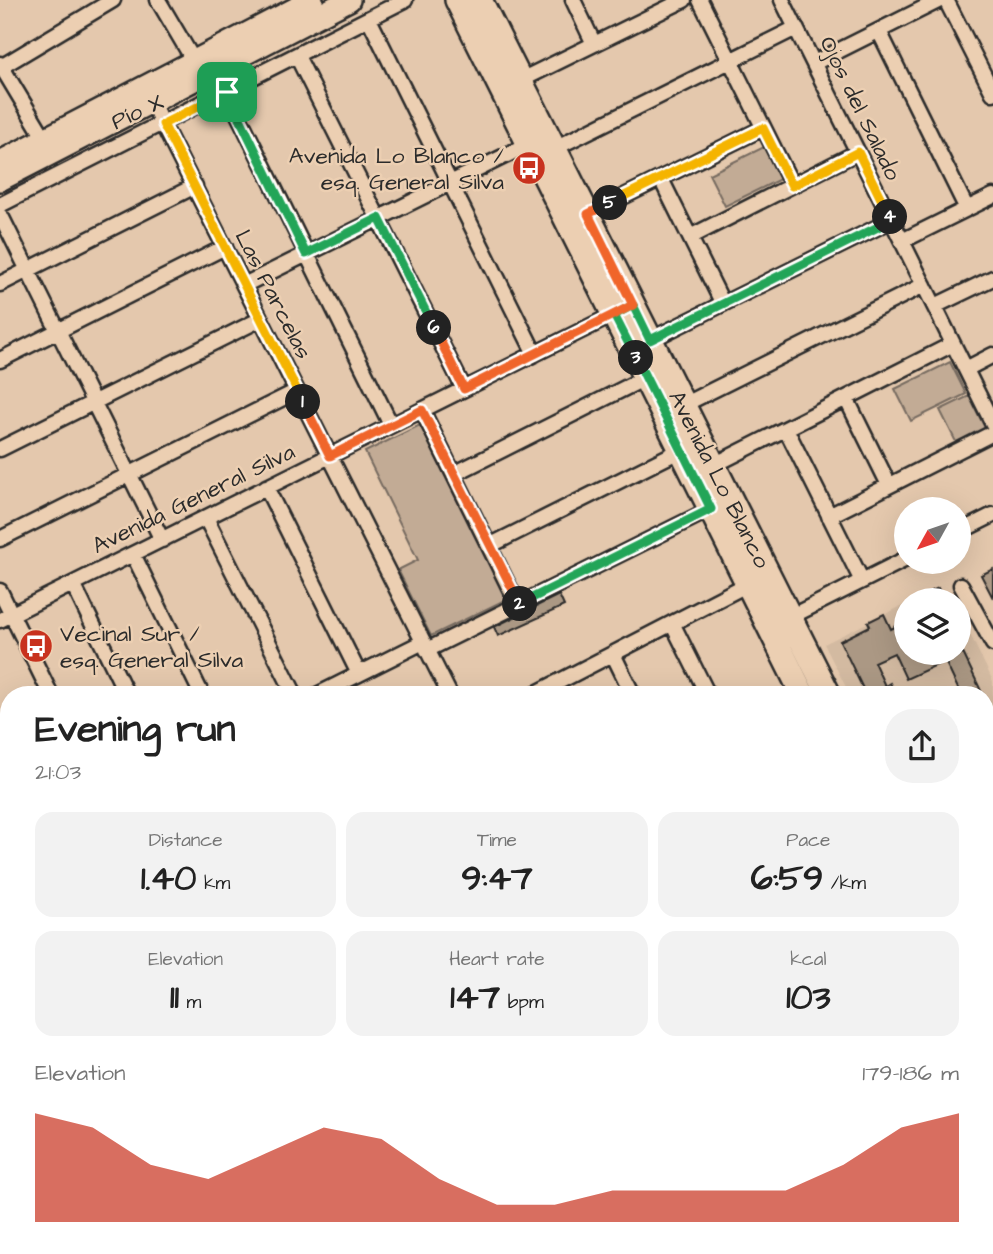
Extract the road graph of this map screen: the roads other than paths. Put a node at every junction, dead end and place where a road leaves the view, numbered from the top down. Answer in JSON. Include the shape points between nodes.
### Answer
{"nodes":[{"id":1,"x":113,"y":0,"type":"edge"},
{"id":2,"x":158,"y":0,"type":"edge"},
{"id":3,"x":312,"y":0,"type":"edge"},
{"id":4,"x":349,"y":0,"type":"edge"},
{"id":5,"x":405,"y":0,"type":"edge"},
{"id":6,"x":457,"y":0,"type":"edge"},
{"id":7,"x":480,"y":0,"type":"edge"},
{"id":8,"x":573,"y":0,"type":"edge"},
{"id":9,"x":684,"y":0,"type":"edge"},
{"id":10,"x":700,"y":0,"type":"edge"},
{"id":11,"x":782,"y":0,"type":"edge"},
{"id":12,"x":940,"y":0,"type":"edge"},
{"id":13,"x":946,"y":0,"type":"edge"},
{"id":14,"x":369,"y":19,"type":"junction"},
{"id":15,"x":796,"y":28,"type":"junction"},
{"id":16,"x":879,"y":31,"type":"junction"},
{"id":17,"x":594,"y":44,"type":"junction"},
{"id":18,"x":297,"y":55,"type":"junction"},
{"id":19,"x":730,"y":60,"type":"junction"},
{"id":20,"x":814,"y":63,"type":"junction"},
{"id":21,"x":1,"y":66,"type":"edge"},
{"id":22,"x":198,"y":68,"type":"junction"},
{"id":23,"x":521,"y":80,"type":"junction"},
{"id":24,"x":227,"y":92,"type":"junction"},
{"id":25,"x":993,"y":93,"type":"edge"},
{"id":26,"x":151,"y":101,"type":"junction"},
{"id":27,"x":163,"y":124,"type":"junction"},
{"id":28,"x":763,"y":128,"type":"junction"},
{"id":29,"x":45,"y":139,"type":"junction"},
{"id":30,"x":528,"y":144,"type":"junction"},
{"id":31,"x":555,"y":148,"type":"junction"},
{"id":32,"x":858,"y":152,"type":"junction"},
{"id":33,"x":0,"y":162,"type":"edge"},
{"id":34,"x":660,"y":178,"type":"junction"},
{"id":35,"x":0,"y":180,"type":"edge"},
{"id":36,"x":450,"y":183,"type":"junction"},
{"id":37,"x":195,"y":186,"type":"junction"},
{"id":38,"x":792,"y":186,"type":"junction"},
{"id":39,"x":993,"y":196,"type":"edge"},
{"id":40,"x":0,"y":205,"type":"edge"},
{"id":41,"x":967,"y":208,"type":"junction"},
{"id":42,"x":588,"y":214,"type":"junction"},
{"id":43,"x":0,"y":215,"type":"edge"},
{"id":44,"x":379,"y":218,"type":"junction"},
{"id":45,"x":892,"y":220,"type":"junction"},
{"id":46,"x":690,"y":237,"type":"junction"},
{"id":47,"x":902,"y":241,"type":"junction"},
{"id":48,"x":225,"y":247,"type":"junction"},
{"id":49,"x":306,"y":254,"type":"junction"},
{"id":50,"x":28,"y":270,"type":"junction"},
{"id":51,"x":993,"y":278,"type":"edge"},
{"id":52,"x":0,"y":284,"type":"edge"},
{"id":53,"x":244,"y":285,"type":"junction"},
{"id":54,"x":924,"y":285,"type":"junction"},
{"id":55,"x":723,"y":304,"type":"junction"},
{"id":56,"x":935,"y":306,"type":"junction"},
{"id":57,"x":623,"y":310,"type":"junction"},
{"id":58,"x":261,"y":319,"type":"junction"},
{"id":59,"x":58,"y":331,"type":"junction"},
{"id":60,"x":650,"y":340,"type":"junction"},
{"id":61,"x":953,"y":344,"type":"junction"},
{"id":62,"x":535,"y":354,"type":"junction"},
{"id":63,"x":993,"y":355,"type":"edge"},
{"id":64,"x":0,"y":360,"type":"edge"},
{"id":65,"x":965,"y":369,"type":"junction"},
{"id":66,"x":645,"y":378,"type":"junction"},
{"id":67,"x":464,"y":389,"type":"junction"},
{"id":68,"x":297,"y":391,"type":"junction"},
{"id":69,"x":846,"y":398,"type":"junction"},
{"id":70,"x":93,"y":402,"type":"junction"},
{"id":71,"x":683,"y":405,"type":"junction"},
{"id":72,"x":422,"y":410,"type":"junction"},
{"id":73,"x":993,"y":424,"type":"edge"},
{"id":74,"x":391,"y":425,"type":"junction"},
{"id":75,"x":786,"y":429,"type":"junction"},
{"id":76,"x":993,"y":433,"type":"edge"},
{"id":77,"x":0,"y":449,"type":"edge"},
{"id":78,"x":681,"y":450,"type":"junction"},
{"id":79,"x":330,"y":456,"type":"junction"},
{"id":80,"x":714,"y":465,"type":"junction"},
{"id":81,"x":454,"y":474,"type":"junction"},
{"id":82,"x":130,"y":475,"type":"junction"},
{"id":83,"x":889,"y":485,"type":"junction"},
{"id":84,"x":266,"y":487,"type":"junction"},
{"id":85,"x":711,"y":509,"type":"junction"},
{"id":86,"x":993,"y":515,"type":"edge"},
{"id":87,"x":829,"y":516,"type":"junction"},
{"id":88,"x":206,"y":518,"type":"junction"},
{"id":89,"x":971,"y":526,"type":"edge"},
{"id":90,"x":0,"y":539,"type":"edge"},
{"id":91,"x":162,"y":540,"type":"junction"},
{"id":92,"x":489,"y":546,"type":"junction"},
{"id":93,"x":133,"y":554,"type":"junction"},
{"id":94,"x":894,"y":564,"type":"edge"},
{"id":95,"x":862,"y":581,"type":"junction"},
{"id":96,"x":73,"y":584,"type":"junction"},
{"id":97,"x":748,"y":584,"type":"junction"},
{"id":98,"x":961,"y":585,"type":"dead end"},
{"id":99,"x":0,"y":591,"type":"edge"},
{"id":100,"x":518,"y":605,"type":"junction"},
{"id":101,"x":6,"y":617,"type":"edge"},
{"id":102,"x":790,"y":617,"type":"junction"},
{"id":103,"x":672,"y":623,"type":"junction"},
{"id":104,"x":993,"y":644,"type":"edge"},
{"id":105,"x":425,"y":646,"type":"junction"},
{"id":106,"x":613,"y":654,"type":"junction"},
{"id":107,"x":359,"y":674,"type":"junction"},
{"id":108,"x":46,"y":686,"type":"edge"},
{"id":109,"x":123,"y":686,"type":"edge"},
{"id":110,"x":198,"y":686,"type":"edge"},
{"id":111,"x":290,"y":686,"type":"edge"},
{"id":112,"x":335,"y":686,"type":"edge"},
{"id":113,"x":445,"y":686,"type":"edge"},
{"id":114,"x":559,"y":686,"type":"edge"},
{"id":115,"x":629,"y":686,"type":"edge"},
{"id":116,"x":704,"y":686,"type":"edge"},
{"id":117,"x":799,"y":686,"type":"edge"},
{"id":118,"x":824,"y":686,"type":"edge"}],
"edges":[{"from":1,"to":21,"type":"street"},
{"from":2,"to":22,"type":"street"},
{"from":3,"to":22,"type":"main road"},
{"from":4,"to":22,"type":"main road"},
{"from":5,"to":14,"type":"street","name":"Pío X"},
{"from":6,"to":30,"type":"main road","name":"Avenida Lo Blanco"},
{"from":7,"to":23,"type":"main road","name":"Avenida Lo Blanco"},
{"from":8,"to":17,"type":"street"},
{"from":9,"to":17,"type":"street"},
{"from":10,"to":19,"type":"street"},
{"from":11,"to":15,"type":"street","name":"Ojos del Salado"},
{"from":12,"to":16,"type":"street"},
{"from":13,"to":25,"type":"street"},
{"from":14,"to":18,"type":"street","name":"Pío X"},
{"from":14,"to":36,"type":"street"},
{"from":15,"to":19,"type":"street"},
{"from":15,"to":20,"type":"street","name":"Ojos del Salado"},
{"from":16,"to":20,"type":"street"},
{"from":16,"to":41,"type":"street"},
{"from":17,"to":23,"type":"street"},
{"from":18,"to":24,"type":"street","name":"Pío X"},
{"from":18,"to":44,"type":"street"},
{"from":19,"to":28,"type":"street"},
{"from":19,"to":31,"type":"street"},
{"from":20,"to":32,"type":"street","name":"Ojos del Salado"},
{"from":21,"to":29,"type":"street"},
{"from":22,"to":26,"type":"main road"},
{"from":22,"to":29,"type":"main road"},
{"from":23,"to":31,"type":"main road","name":"Avenida Lo Blanco"},
{"from":24,"to":27,"type":"street","name":"Pío X"},
{"from":24,"to":49,"type":"street"},
{"from":26,"to":27,"type":"street","name":"Las Parcelas"},
{"from":26,"to":35,"type":"main road"},
{"from":27,"to":37,"type":"street","name":"Las Parcelas"},
{"from":27,"to":40,"type":"street","name":"Pío X"},
{"from":28,"to":34,"type":"street"},
{"from":28,"to":38,"type":"street"},
{"from":29,"to":33,"type":"main road"},
{"from":30,"to":36,"type":"street"},
{"from":30,"to":57,"type":"main road","name":"Avenida Lo Blanco"},
{"from":31,"to":42,"type":"main road","name":"Avenida Lo Blanco"},
{"from":32,"to":38,"type":"street"},
{"from":32,"to":45,"type":"street","name":"Ojos del Salado"},
{"from":34,"to":42,"type":"street"},
{"from":34,"to":46,"type":"street"},
{"from":36,"to":44,"type":"street"},
{"from":36,"to":62,"type":"street"},
{"from":37,"to":48,"type":"street","name":"Las Parcelas"},
{"from":37,"to":50,"type":"street"},
{"from":38,"to":46,"type":"street"},
{"from":39,"to":41,"type":"street"},
{"from":41,"to":47,"type":"street"},
{"from":42,"to":57,"type":"main road","name":"Avenida Lo Blanco"},
{"from":43,"to":50,"type":"street"},
{"from":44,"to":49,"type":"street"},
{"from":44,"to":67,"type":"street"},
{"from":45,"to":47,"type":"street","name":"Ojos del Salado"},
{"from":45,"to":55,"type":"street"},
{"from":46,"to":55,"type":"street"},
{"from":47,"to":54,"type":"street","name":"Ojos del Salado"},
{"from":48,"to":53,"type":"street","name":"Las Parcelas"},
{"from":48,"to":59,"type":"street"},
{"from":49,"to":53,"type":"street"},
{"from":49,"to":74,"type":"street"},
{"from":50,"to":52,"type":"street"},
{"from":50,"to":59,"type":"street"},
{"from":51,"to":56,"type":"street"},
{"from":53,"to":58,"type":"street","name":"Las Parcelas"},
{"from":54,"to":56,"type":"street","name":"Ojos del Salado"},
{"from":54,"to":71,"type":"street"},
{"from":55,"to":60,"type":"street"},
{"from":56,"to":61,"type":"street","name":"Ojos del Salado"},
{"from":57,"to":60,"type":"main road","name":"Avenida Lo Blanco"},
{"from":57,"to":62,"type":"street","name":"Avenida General Silva"},
{"from":57,"to":66,"type":"main road","name":"Avenida Lo Blanco"},
{"from":58,"to":68,"type":"street","name":"Las Parcelas"},
{"from":58,"to":70,"type":"street"},
{"from":59,"to":64,"type":"street"},
{"from":59,"to":70,"type":"street"},
{"from":60,"to":71,"type":"main road","name":"Avenida Lo Blanco"},
{"from":61,"to":65,"type":"street","name":"Ojos del Salado"},
{"from":61,"to":69,"type":"street"},
{"from":62,"to":67,"type":"street","name":"Avenida General Silva"},
{"from":63,"to":65,"type":"street"},
{"from":65,"to":73,"type":"street","name":"Ojos del Salado"},
{"from":66,"to":78,"type":"main road","name":"Avenida Lo Blanco"},
{"from":66,"to":81,"type":"street"},
{"from":67,"to":72,"type":"street","name":"Avenida General Silva"},
{"from":68,"to":79,"type":"street","name":"Las Parcelas"},
{"from":68,"to":82,"type":"street"},
{"from":69,"to":75,"type":"street"},
{"from":69,"to":83,"type":"street"},
{"from":70,"to":77,"type":"street"},
{"from":70,"to":82,"type":"street"},
{"from":71,"to":80,"type":"main road","name":"Avenida Lo Blanco"},
{"from":72,"to":74,"type":"street","name":"Avenida General Silva"},
{"from":72,"to":81,"type":"street"},
{"from":74,"to":79,"type":"street","name":"Avenida General Silva"},
{"from":75,"to":80,"type":"street"},
{"from":75,"to":87,"type":"street"},
{"from":76,"to":83,"type":"street"},
{"from":78,"to":85,"type":"main road","name":"Avenida Lo Blanco"},
{"from":78,"to":92,"type":"street"},
{"from":79,"to":84,"type":"street","name":"Avenida General Silva"},
{"from":79,"to":105,"type":"street","name":"Las Parcelas"},
{"from":80,"to":102,"type":"main road","name":"Avenida Lo Blanco"},
{"from":81,"to":92,"type":"street"},
{"from":82,"to":90,"type":"street"},
{"from":82,"to":91,"type":"street"},
{"from":83,"to":87,"type":"street"},
{"from":84,"to":88,"type":"street","name":"Avenida General Silva"},
{"from":84,"to":107,"type":"street"},
{"from":85,"to":97,"type":"main road","name":"Avenida Lo Blanco"},
{"from":85,"to":100,"type":"street"},
{"from":86,"to":89,"type":"street"},
{"from":87,"to":95,"type":"street"},
{"from":88,"to":91,"type":"street","name":"Avenida General Silva"},
{"from":88,"to":111,"type":"street"},
{"from":91,"to":93,"type":"street","name":"Avenida General Silva"},
{"from":92,"to":100,"type":"street"},
{"from":93,"to":96,"type":"street","name":"Avenida General Silva"},
{"from":93,"to":110,"type":"street"},
{"from":94,"to":95,"type":"street"},
{"from":95,"to":102,"type":"street"},
{"from":96,"to":101,"type":"street","name":"Avenida General Silva"},
{"from":96,"to":109,"type":"street"},
{"from":97,"to":103,"type":"street"},
{"from":97,"to":117,"type":"main road","name":"Avenida Lo Blanco"},
{"from":98,"to":104,"type":"street"},
{"from":99,"to":101,"type":"street"},
{"from":100,"to":105,"type":"street"},
{"from":101,"to":108,"type":"street"},
{"from":102,"to":118,"type":"main road","name":"Avenida Lo Blanco"},
{"from":103,"to":106,"type":"street"},
{"from":103,"to":116,"type":"street"},
{"from":105,"to":107,"type":"street"},
{"from":105,"to":113,"type":"street","name":"Las Parcelas"},
{"from":106,"to":114,"type":"street"},
{"from":106,"to":115,"type":"street"},
{"from":107,"to":112,"type":"street"}]}
